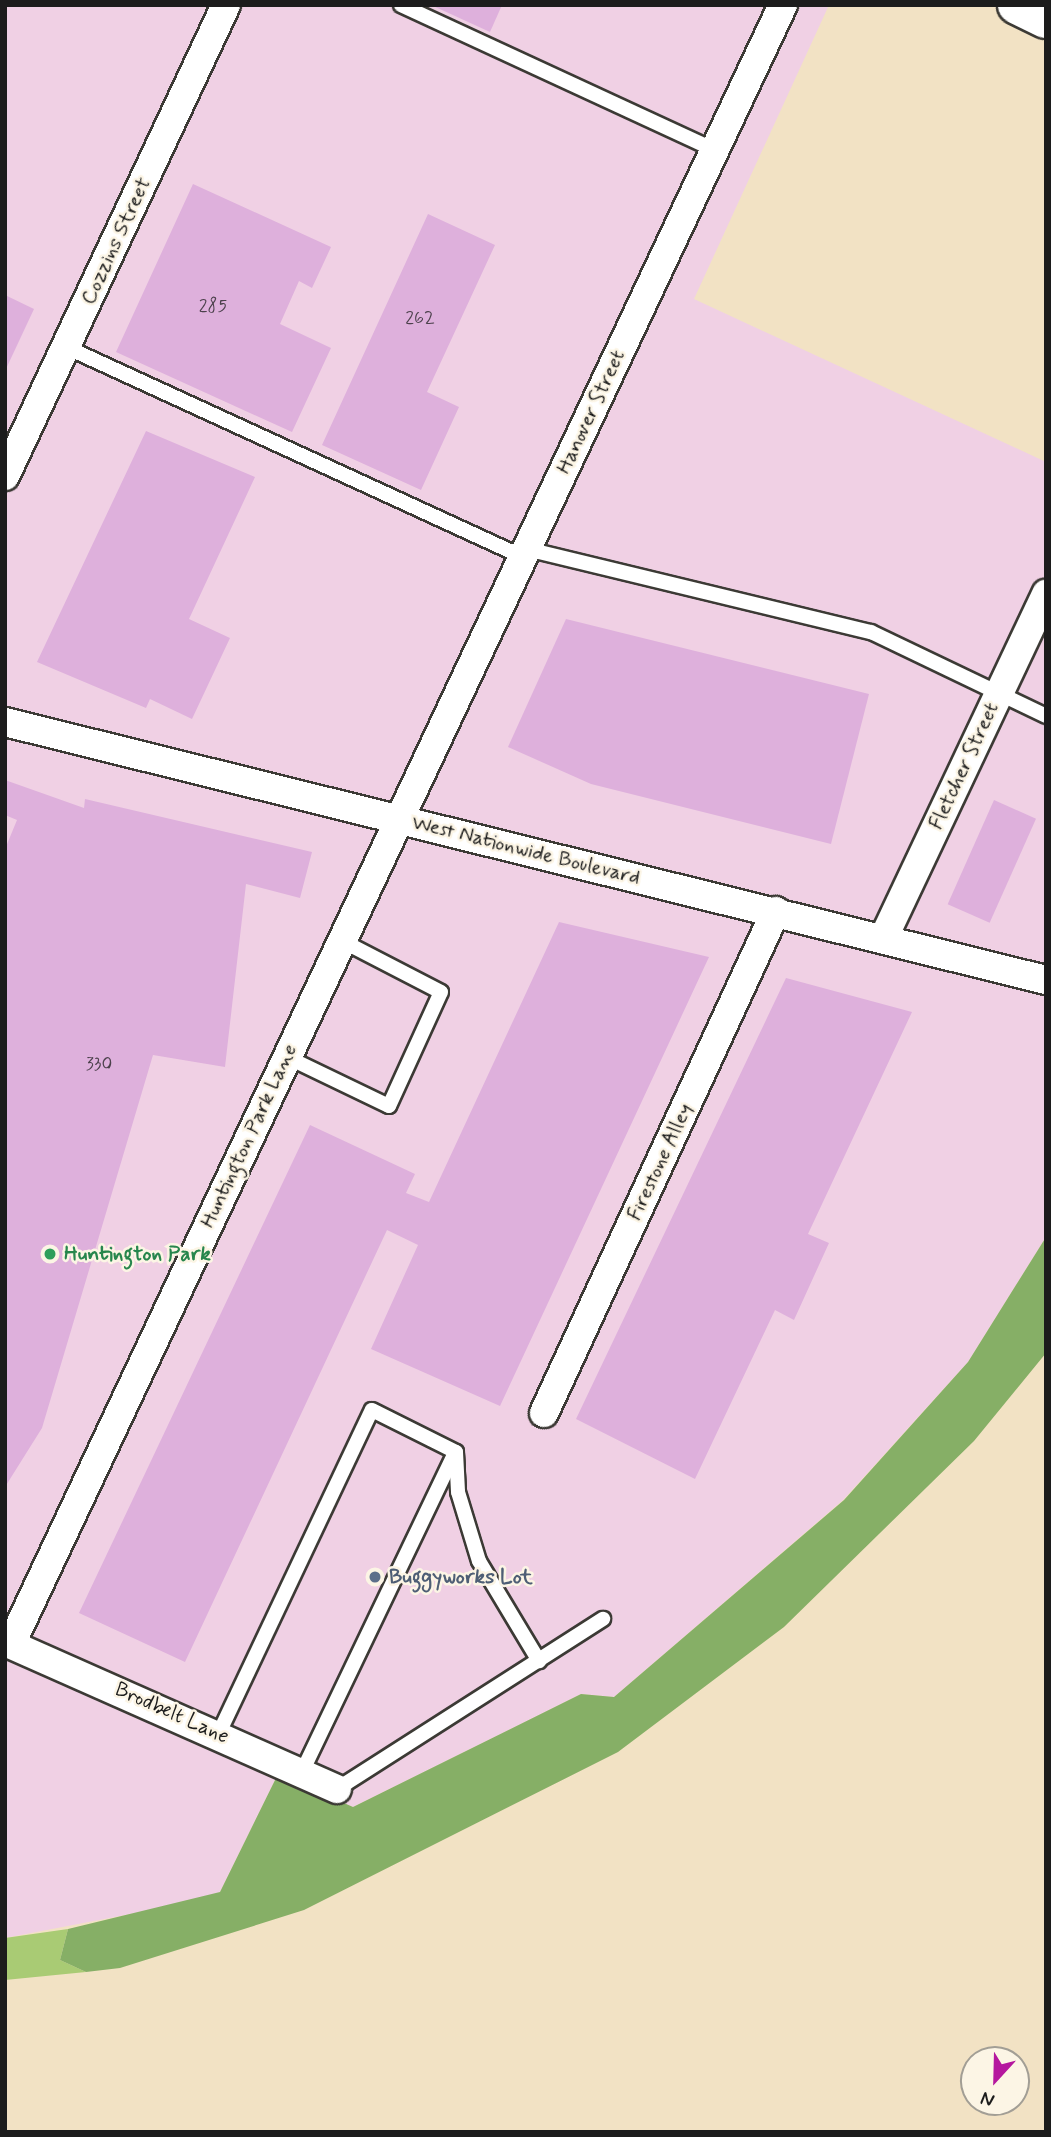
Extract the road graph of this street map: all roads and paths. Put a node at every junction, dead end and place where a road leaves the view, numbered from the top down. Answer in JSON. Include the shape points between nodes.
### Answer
{"nodes":[{"id":1,"x":226,"y":5,"type":"edge"},
{"id":2,"x":401,"y":5,"type":"edge"},
{"id":3,"x":783,"y":5,"type":"edge"},
{"id":4,"x":1017,"y":5,"type":"edge"},
{"id":5,"x":1046,"y":19,"type":"edge"},
{"id":6,"x":715,"y":150,"type":"junction"},
{"id":7,"x":66,"y":347,"type":"junction"},
{"id":8,"x":5,"y":476,"type":"edge"},
{"id":9,"x":525,"y":553,"type":"junction"},
{"id":10,"x":1046,"y":594,"type":"edge"},
{"id":11,"x":998,"y":693,"type":"junction"},
{"id":12,"x":1046,"y":716,"type":"edge"},
{"id":13,"x":5,"y":722,"type":"edge"},
{"id":14,"x":399,"y":819,"type":"junction"},
{"id":15,"x":776,"y":911,"type":"junction"},
{"id":16,"x":883,"y":939,"type":"junction"},
{"id":17,"x":342,"y":941,"type":"junction"},
{"id":18,"x":1046,"y":981,"type":"edge"},
{"id":19,"x":287,"y":1057,"type":"junction"},
{"id":20,"x":544,"y":1413,"type":"dead end"},
{"id":21,"x":456,"y":1451,"type":"junction"},
{"id":22,"x":603,"y":1619,"type":"dead end"},
{"id":23,"x":8,"y":1643,"type":"edge"},
{"id":24,"x":539,"y":1661,"type":"junction"},
{"id":25,"x":219,"y":1734,"type":"junction"},
{"id":26,"x":302,"y":1772,"type":"junction"},
{"id":27,"x":337,"y":1788,"type":"joint"}],
"edges":[{"from":1,"to":7,"type":"street","name":"Cozzins Street"},
{"from":2,"to":6,"type":"lane"},
{"from":3,"to":6,"type":"street","name":"Hanover Street"},
{"from":4,"to":5,"type":"main road"},
{"from":6,"to":9,"type":"street","name":"Hanover Street"},
{"from":7,"to":8,"type":"street","name":"Cozzins Street"},
{"from":7,"to":9,"type":"lane"},
{"from":9,"to":11,"type":"lane","via":[[871,632]]},
{"from":9,"to":14,"type":"street","name":"Hanover Street"},
{"from":10,"to":11,"type":"street","name":"Fletcher Street"},
{"from":11,"to":12,"type":"lane"},
{"from":11,"to":16,"type":"street","name":"Fletcher Street"},
{"from":13,"to":14,"type":"street","name":"West Nationwide Boulevard"},
{"from":14,"to":15,"type":"street","name":"West Nationwide Boulevard"},
{"from":14,"to":17,"type":"street","name":"Huntington Park Lane"},
{"from":15,"to":16,"type":"street","name":"West Nationwide Boulevard"},
{"from":15,"to":20,"type":"street","name":"Firestone Alley"},
{"from":16,"to":18,"type":"street","name":"West Nationwide Boulevard"},
{"from":17,"to":19,"type":"street","name":"Huntington Park Lane"},
{"from":17,"to":19,"type":"lane","via":[[441,992],[389,1105]]},
{"from":19,"to":23,"type":"street","name":"Huntington Park Lane"},
{"from":21,"to":24,"type":"lane","via":[[458,1492],[479,1561]]},
{"from":21,"to":25,"type":"lane","via":[[372,1410]]},
{"from":21,"to":26,"type":"lane"},
{"from":22,"to":24,"type":"lane"},
{"from":23,"to":25,"type":"street","name":"Brodbelt Lane"},
{"from":24,"to":27,"type":"lane"},
{"from":25,"to":26,"type":"street","name":"Brodbelt Lane"},
{"from":26,"to":27,"type":"street","name":"Brodbelt Lane"}]}
